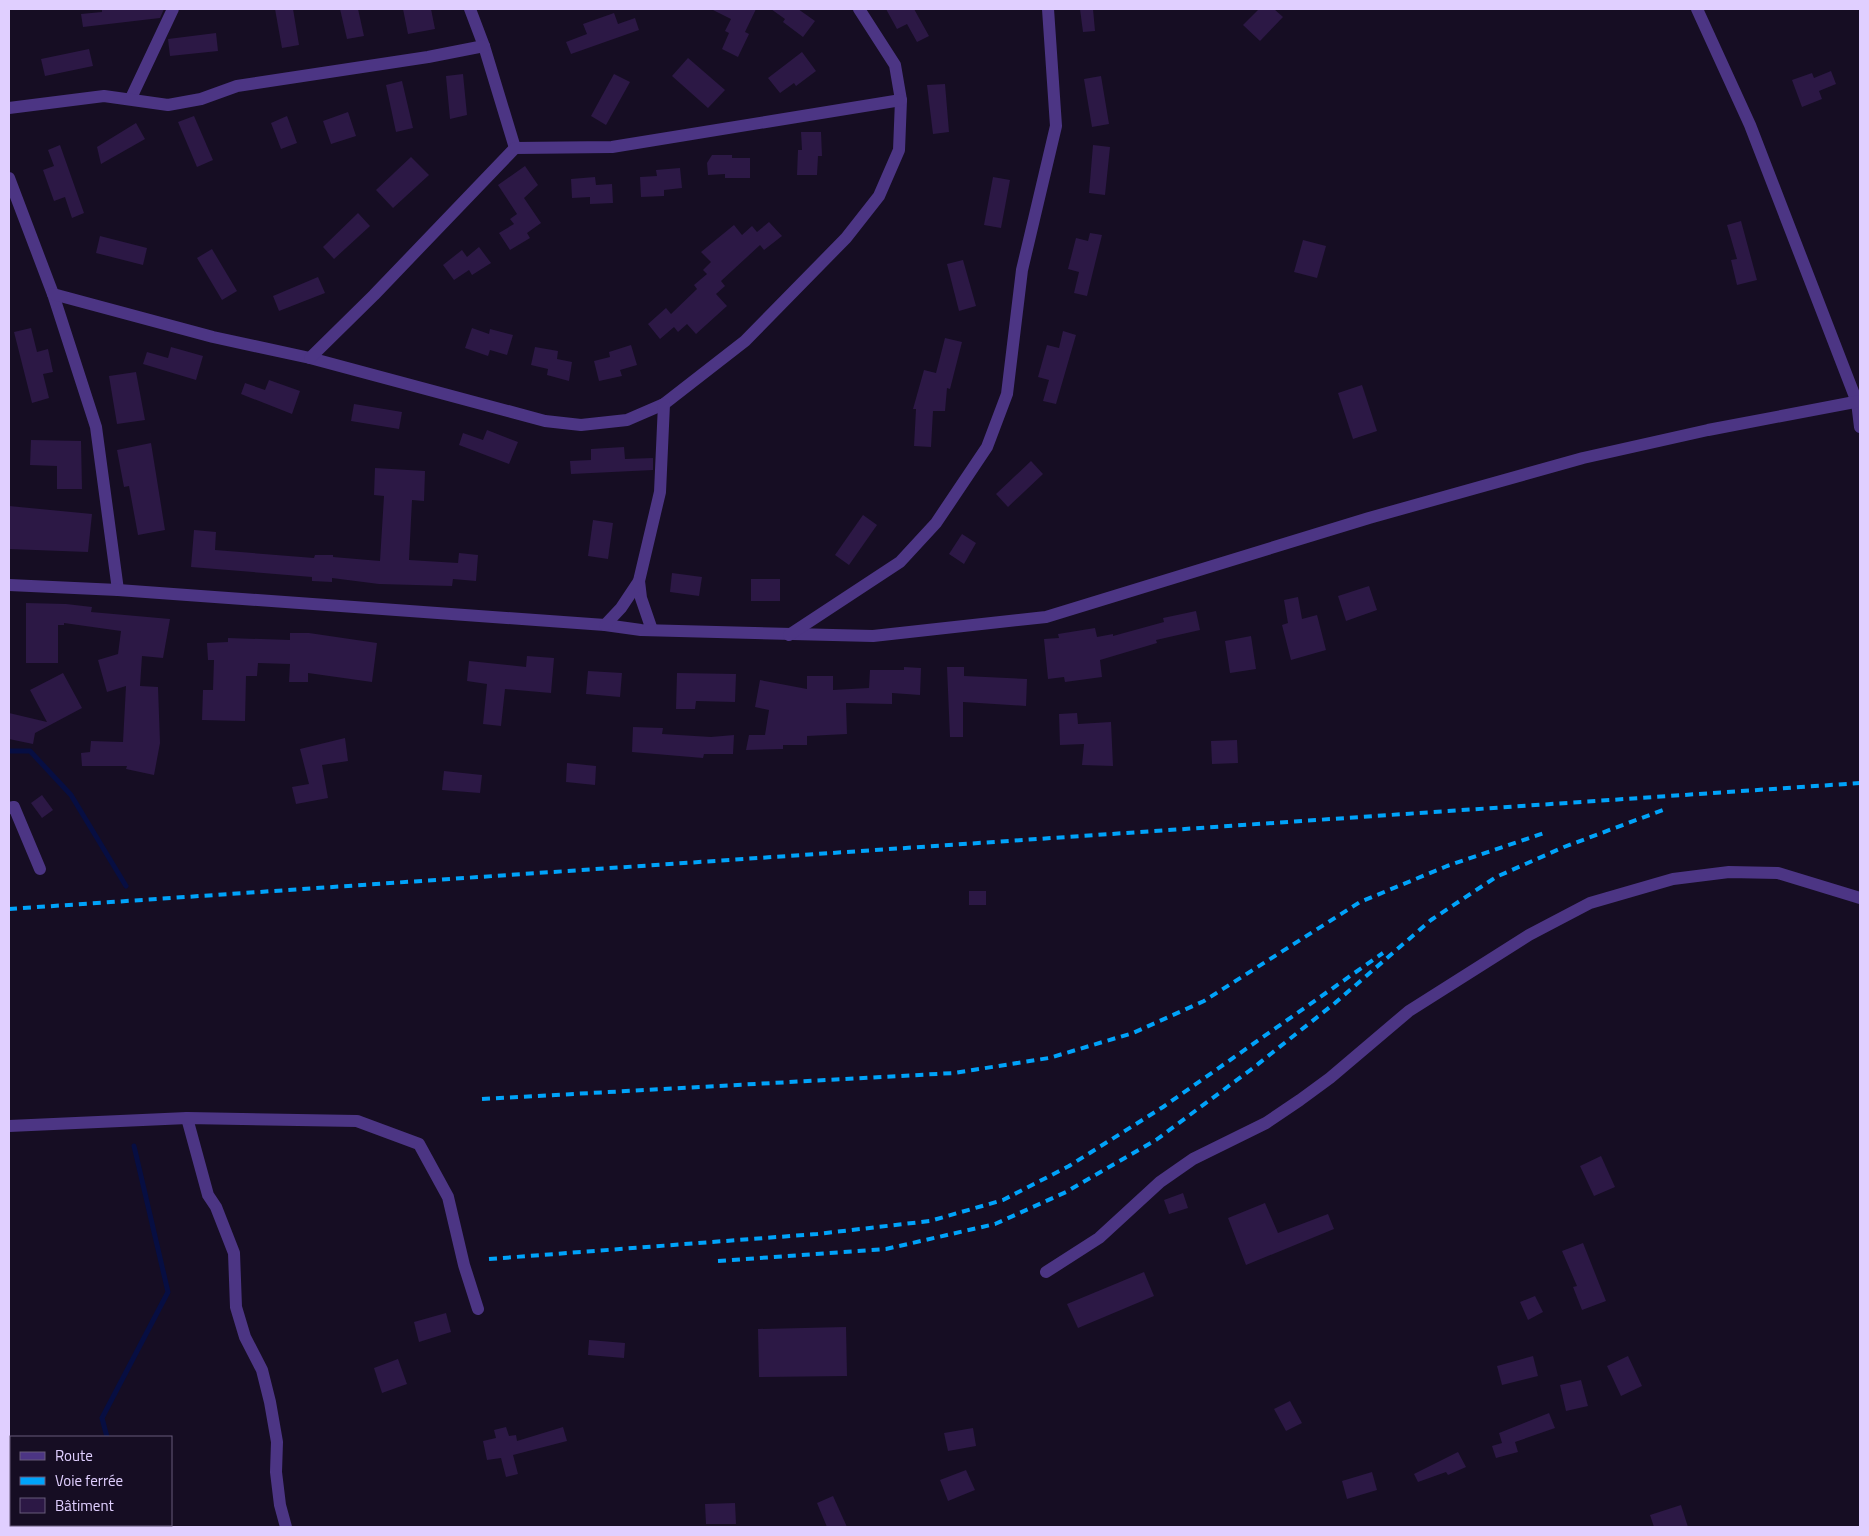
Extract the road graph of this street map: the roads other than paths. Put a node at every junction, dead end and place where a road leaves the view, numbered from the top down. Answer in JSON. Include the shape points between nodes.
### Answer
{"nodes":[{"id":1,"x":173,"y":9,"type":"edge"},
{"id":2,"x":470,"y":9,"type":"edge"},
{"id":3,"x":859,"y":9,"type":"edge"},
{"id":4,"x":1048,"y":9,"type":"edge"},
{"id":5,"x":1697,"y":9,"type":"edge"},
{"id":6,"x":484,"y":46,"type":"junction"},
{"id":7,"x":131,"y":98,"type":"junction"},
{"id":8,"x":901,"y":100,"type":"junction"},
{"id":9,"x":9,"y":108,"type":"edge"},
{"id":10,"x":514,"y":148,"type":"junction"},
{"id":11,"x":9,"y":178,"type":"edge"},
{"id":12,"x":53,"y":294,"type":"junction"},
{"id":13,"x":310,"y":358,"type":"junction"},
{"id":14,"x":1858,"y":402,"type":"edge"},
{"id":15,"x":664,"y":404,"type":"junction"},
{"id":16,"x":1860,"y":427,"type":"edge"},
{"id":17,"x":639,"y":581,"type":"junction"},
{"id":18,"x":9,"y":585,"type":"edge"},
{"id":19,"x":118,"y":590,"type":"junction"},
{"id":20,"x":605,"y":625,"type":"junction"},
{"id":21,"x":652,"y":630,"type":"junction"},
{"id":22,"x":789,"y":635,"type":"junction"},
{"id":23,"x":9,"y":808,"type":"edge"},
{"id":24,"x":40,"y":869,"type":"dead end"},
{"id":25,"x":1860,"y":898,"type":"edge"},
{"id":26,"x":188,"y":1118,"type":"junction"},
{"id":27,"x":9,"y":1126,"type":"edge"},
{"id":28,"x":1046,"y":1272,"type":"dead end"},
{"id":29,"x":478,"y":1309,"type":"dead end"},
{"id":30,"x":286,"y":1527,"type":"edge"}],
"edges":[{"from":1,"to":7,"type":"street"},
{"from":2,"to":6,"type":"street"},
{"from":3,"to":8,"type":"street","via":[[895,65]]},
{"from":4,"to":22,"type":"street","via":[[1056,126],[1022,270],[1007,394],[986,447],[936,523],[900,562]]},
{"from":5,"to":14,"type":"street","via":[[1750,125]]},
{"from":6,"to":7,"type":"street","via":[[237,86],[201,99],[168,105]]},
{"from":6,"to":10,"type":"street"},
{"from":7,"to":9,"type":"street","via":[[104,96]]},
{"from":8,"to":10,"type":"street","via":[[612,147]]},
{"from":8,"to":15,"type":"street","via":[[899,150],[879,196],[846,238],[745,340]]},
{"from":10,"to":13,"type":"street"},
{"from":11,"to":12,"type":"street"},
{"from":12,"to":13,"type":"street","via":[[213,338]]},
{"from":12,"to":19,"type":"street","via":[[96,427]]},
{"from":13,"to":15,"type":"street","via":[[545,421],[581,425],[627,420]]},
{"from":14,"to":16,"type":"street"},
{"from":14,"to":22,"type":"street","via":[[1583,458],[1369,518],[1046,617],[873,636]]},
{"from":15,"to":17,"type":"street","via":[[660,492]]},
{"from":17,"to":20,"type":"street"},
{"from":17,"to":21,"type":"street"},
{"from":18,"to":19,"type":"street"},
{"from":19,"to":20,"type":"street"},
{"from":20,"to":21,"type":"street"},
{"from":21,"to":22,"type":"street"},
{"from":23,"to":24,"type":"street","via":[[14,807]]},
{"from":25,"to":28,"type":"street","via":[[1778,873],[1729,872],[1673,879],[1590,903],[1514,944],[1410,1011],[1300,1100],[1266,1124],[1193,1159],[1160,1182],[1099,1238]]},
{"from":26,"to":27,"type":"street"},
{"from":26,"to":29,"type":"street","via":[[357,1121],[419,1144],[448,1197]]},
{"from":26,"to":30,"type":"street","via":[[208,1195],[234,1253],[236,1307],[245,1337],[262,1370],[270,1402],[277,1442],[280,1504]]}]}
